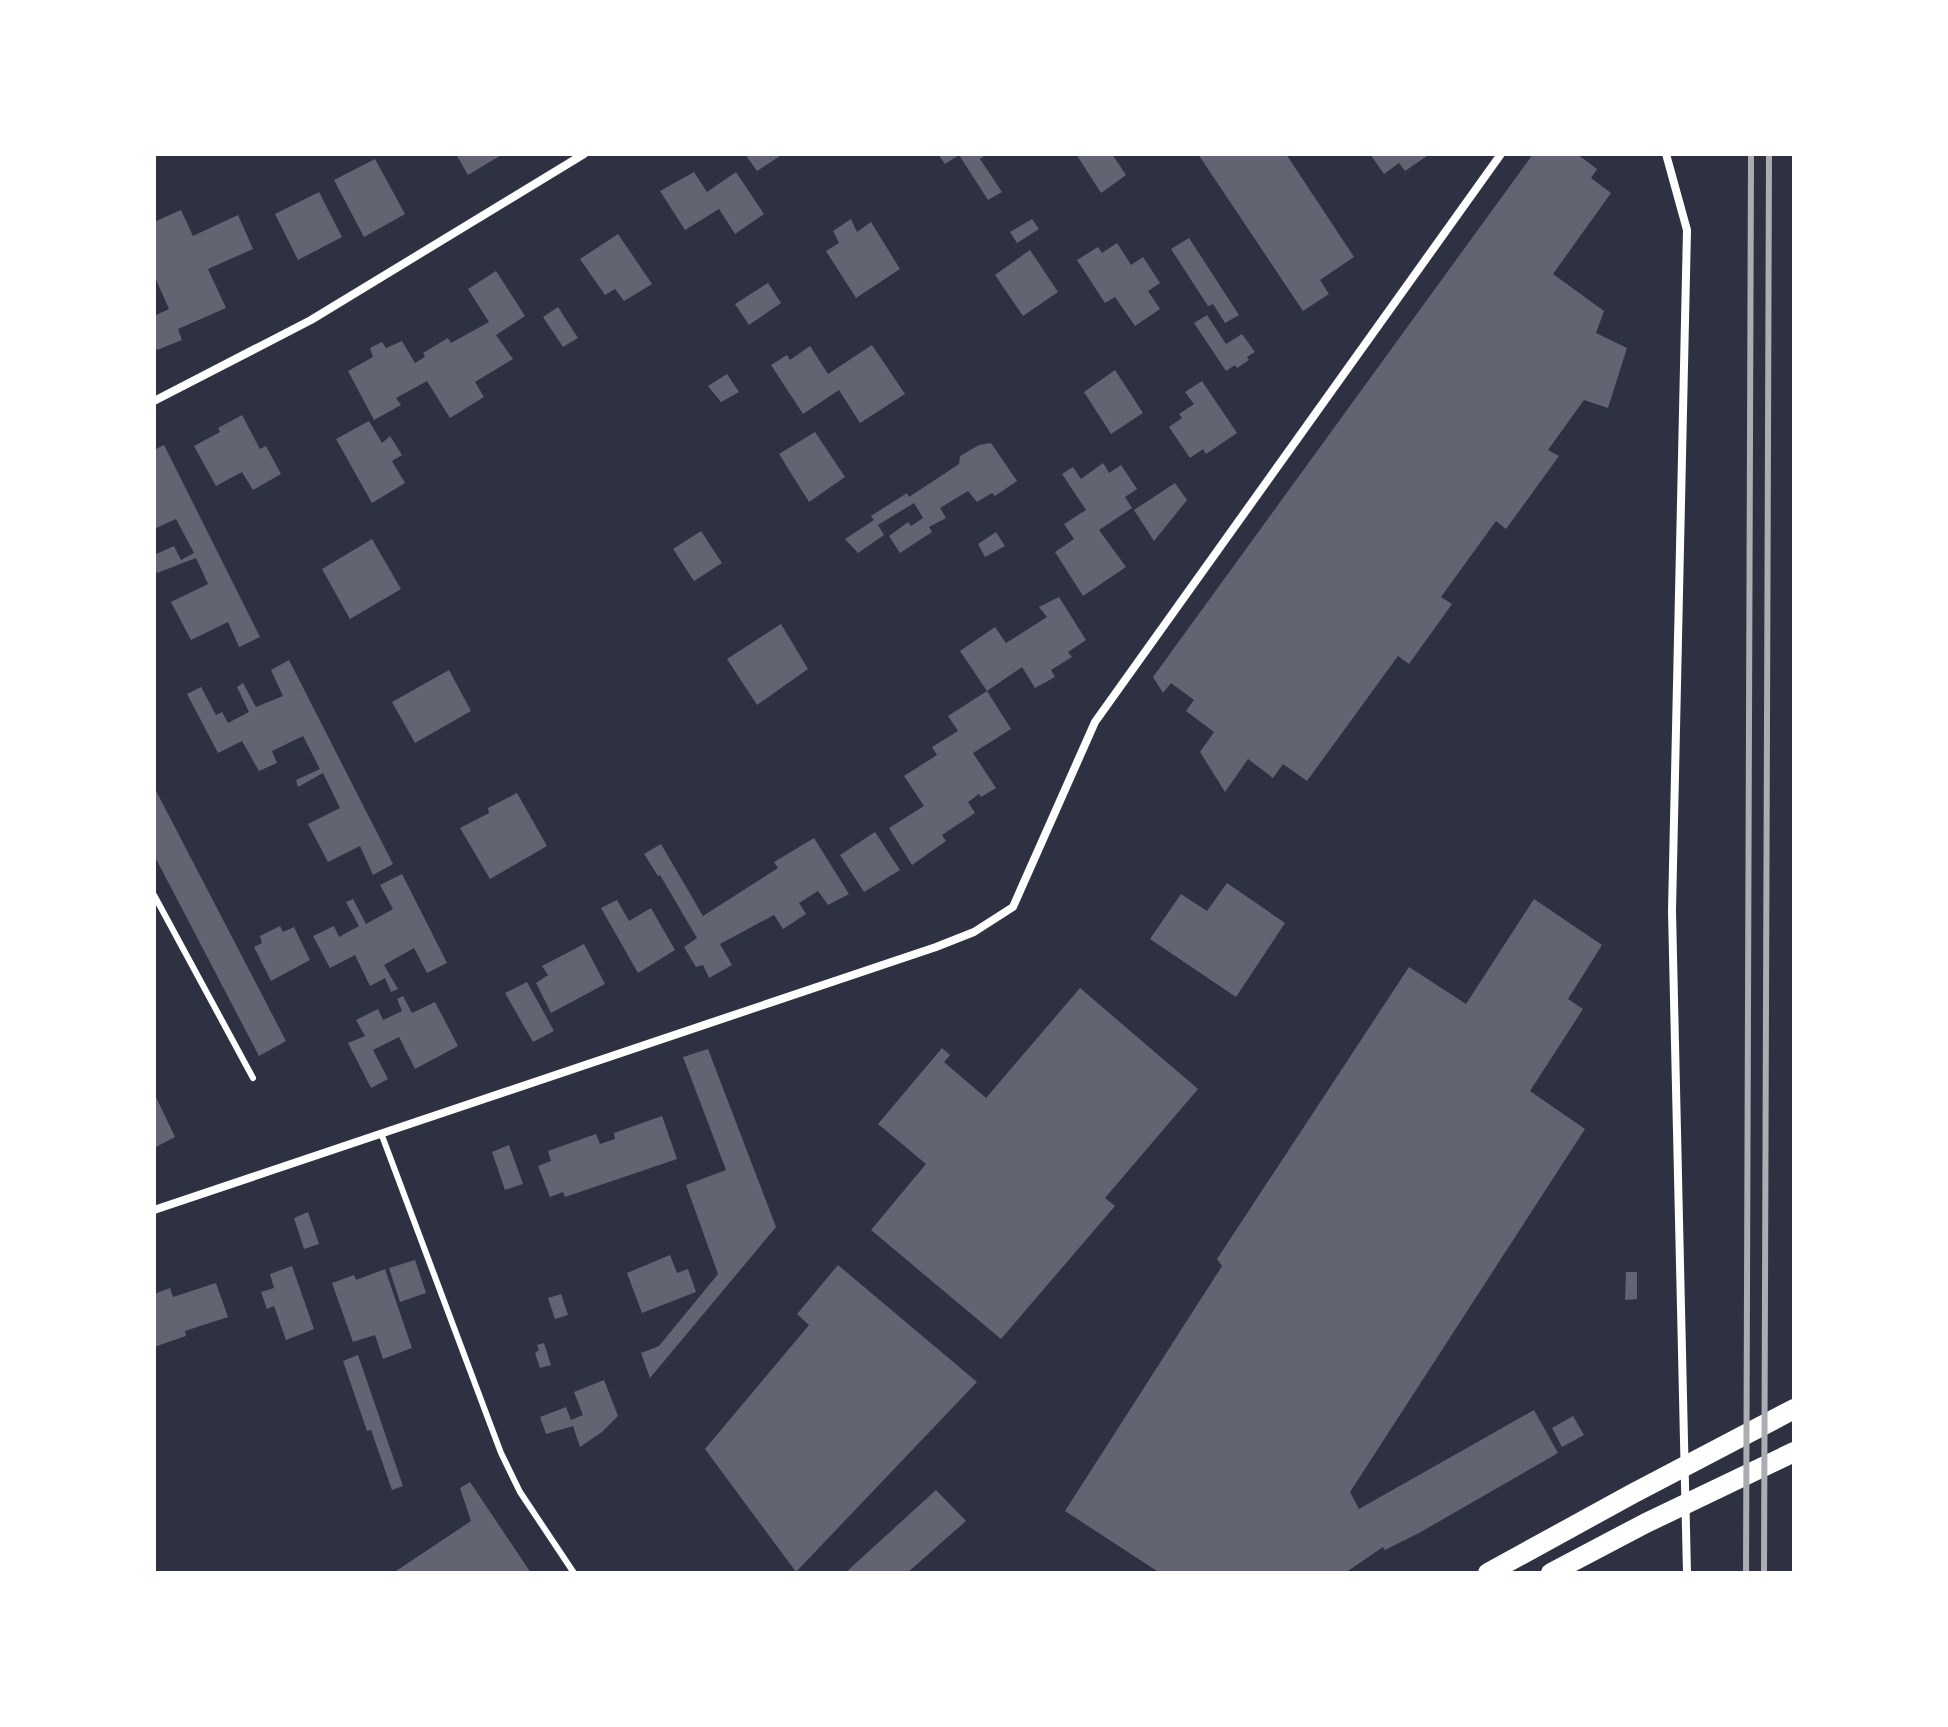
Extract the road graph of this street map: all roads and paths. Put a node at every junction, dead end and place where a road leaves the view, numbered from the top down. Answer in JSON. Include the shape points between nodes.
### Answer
{"nodes":[{"id":1,"x":584,"y":154,"type":"edge"},
{"id":2,"x":1501,"y":154,"type":"edge"},
{"id":3,"x":1666,"y":154,"type":"edge"},
{"id":4,"x":154,"y":401,"type":"edge"},
{"id":5,"x":154,"y":895,"type":"edge"},
{"id":6,"x":253,"y":1078,"type":"dead end"},
{"id":7,"x":381,"y":1133,"type":"junction"},
{"id":8,"x":154,"y":1210,"type":"edge"},
{"id":9,"x":1794,"y":1409,"type":"edge"},
{"id":10,"x":1794,"y":1452,"type":"edge"},
{"id":11,"x":574,"y":1573,"type":"edge"},
{"id":12,"x":1488,"y":1573,"type":"edge"},
{"id":13,"x":1551,"y":1573,"type":"edge"},
{"id":14,"x":1687,"y":1573,"type":"edge"}],
"edges":[{"from":1,"to":4,"type":"street","via":[[311,320]]},
{"from":2,"to":7,"type":"street","via":[[1095,722],[1013,907],[974,932],[936,947]]},
{"from":3,"to":14,"type":"street","via":[[1687,230],[1672,911]]},
{"from":5,"to":6,"type":"lane"},
{"from":7,"to":8,"type":"street"},
{"from":7,"to":11,"type":"lane","via":[[501,1453],[520,1492]]},
{"from":9,"to":12,"type":"main road"},
{"from":10,"to":13,"type":"main road"}]}
